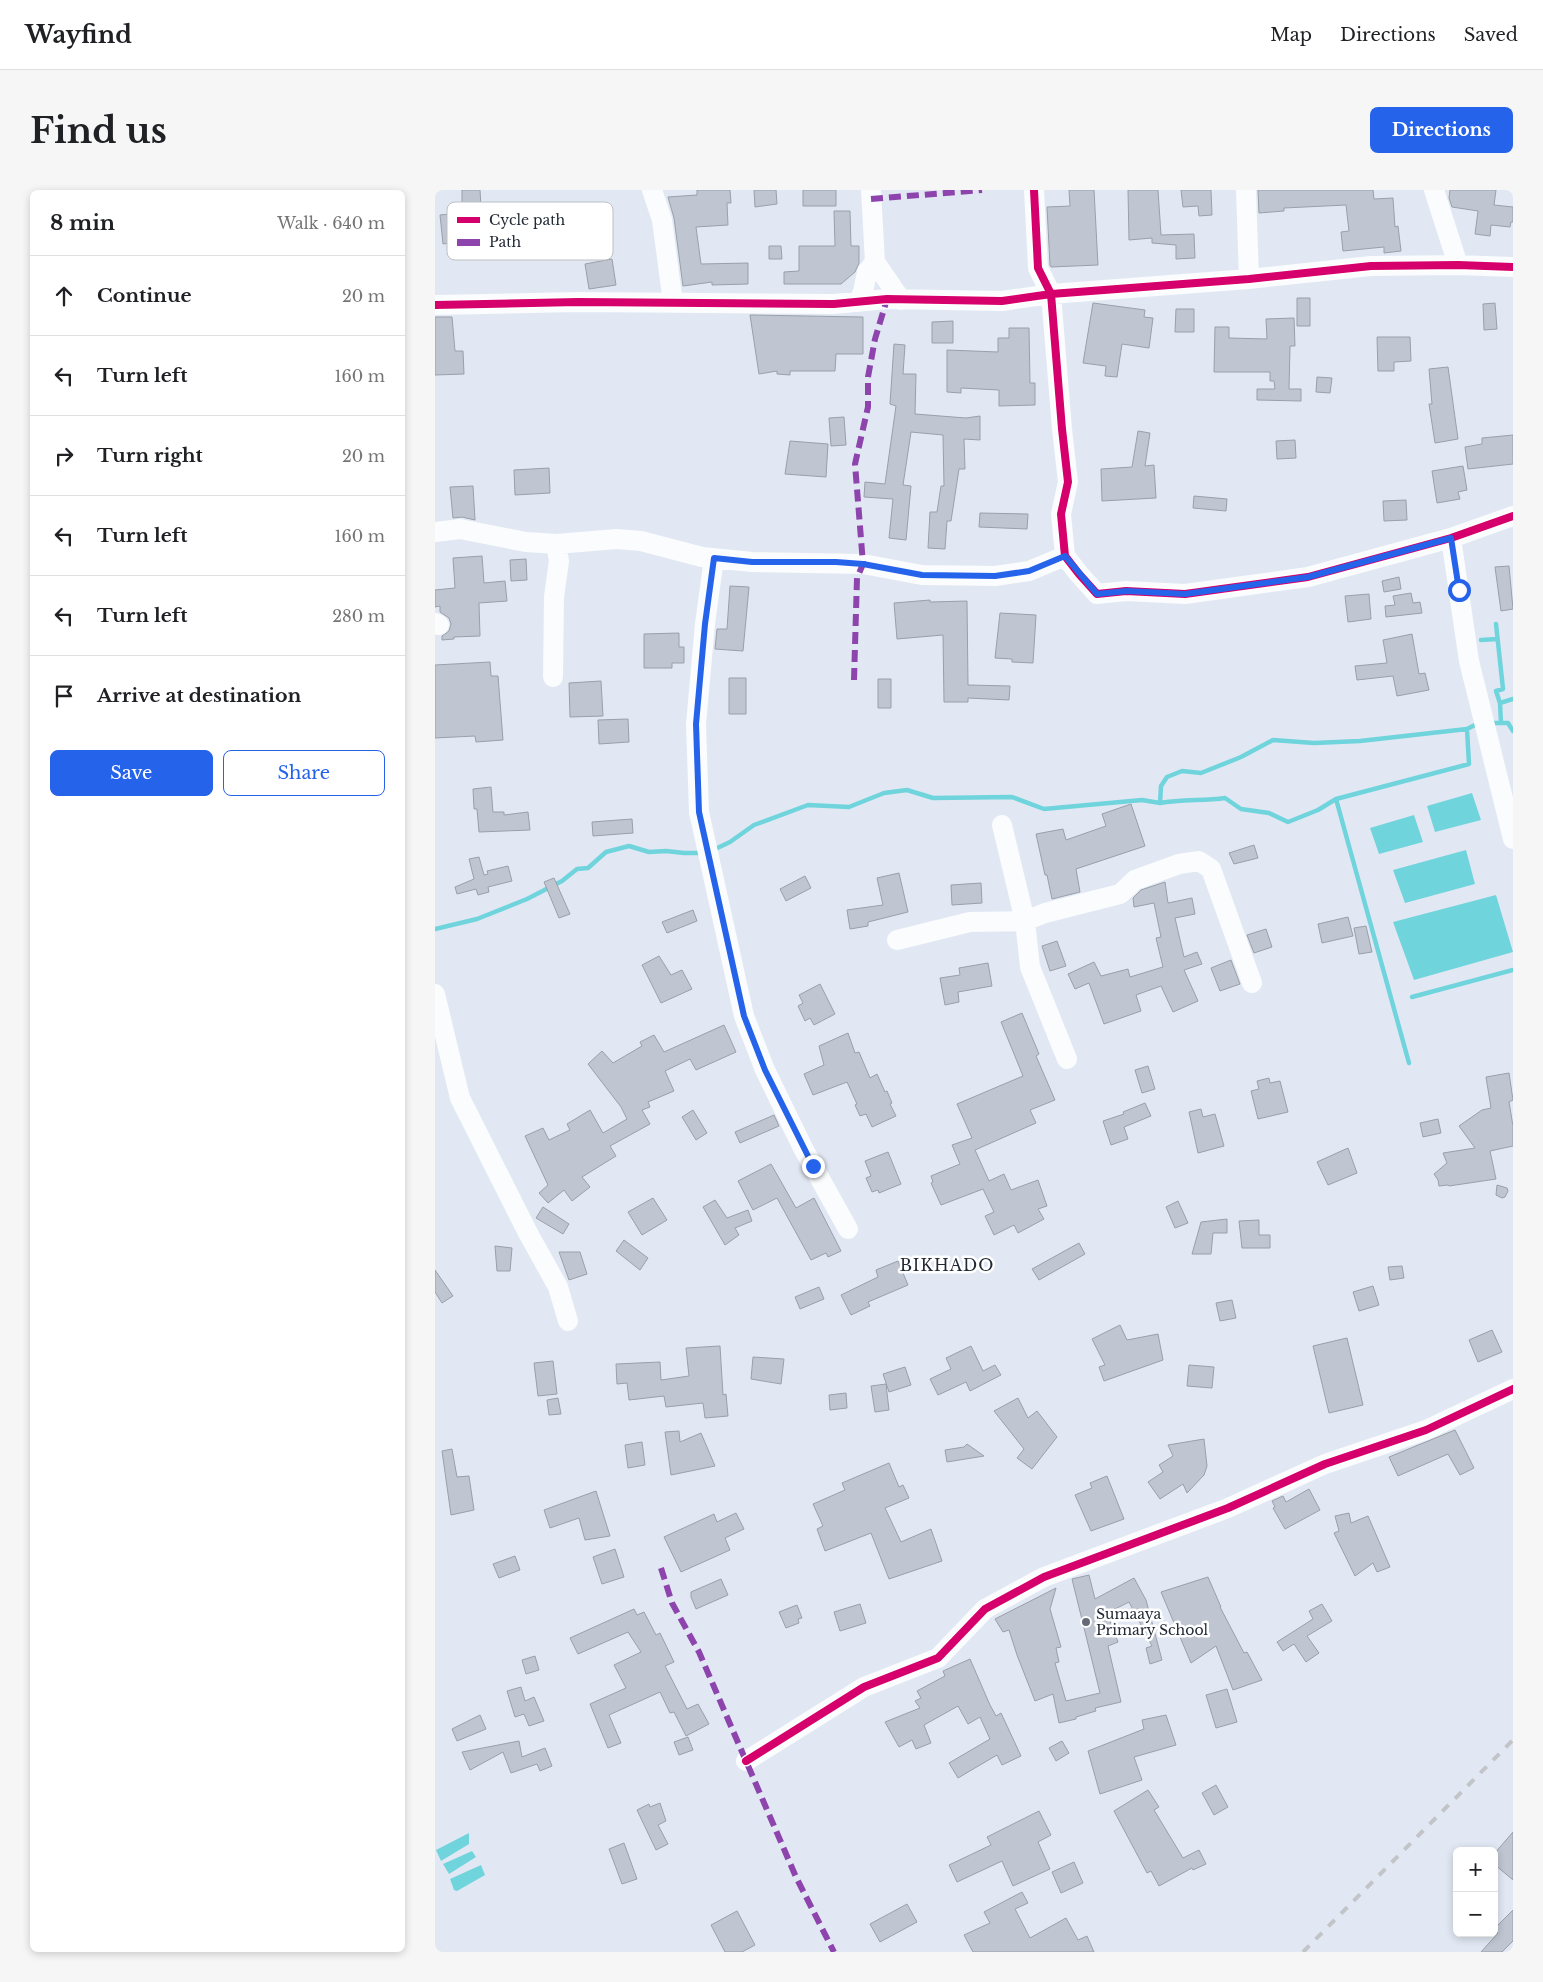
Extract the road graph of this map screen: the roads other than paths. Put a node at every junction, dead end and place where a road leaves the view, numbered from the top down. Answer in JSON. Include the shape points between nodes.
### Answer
{"nodes":[{"id":1,"x":652,"y":190,"type":"edge"},
{"id":2,"x":871,"y":190,"type":"edge"},
{"id":3,"x":1034,"y":190,"type":"edge"},
{"id":4,"x":1246,"y":190,"type":"edge"},
{"id":5,"x":1434,"y":190,"type":"edge"},
{"id":6,"x":875,"y":262,"type":"junction"},
{"id":7,"x":1458,"y":265,"type":"junction"},
{"id":8,"x":1513,"y":266,"type":"edge"},
{"id":9,"x":1249,"y":279,"type":"junction"},
{"id":10,"x":1051,"y":294,"type":"junction"},
{"id":11,"x":901,"y":300,"type":"junction"},
{"id":12,"x":858,"y":302,"type":"junction"},
{"id":13,"x":673,"y":303,"type":"junction"},
{"id":14,"x":435,"y":305,"type":"edge"},
{"id":15,"x":1513,"y":516,"type":"edge"},
{"id":16,"x":435,"y":532,"type":"edge"},
{"id":17,"x":1451,"y":538,"type":"junction"},
{"id":18,"x":556,"y":544,"type":"junction"},
{"id":19,"x":1065,"y":556,"type":"junction"},
{"id":20,"x":714,"y":558,"type":"junction"},
{"id":21,"x":553,"y":677,"type":"dead end"},
{"id":22,"x":1002,"y":825,"type":"dead end"},
{"id":23,"x":1513,"y":839,"type":"edge"},
{"id":24,"x":1025,"y":921,"type":"junction"},
{"id":25,"x":897,"y":940,"type":"dead end"},
{"id":26,"x":1252,"y":983,"type":"dead end"},
{"id":27,"x":435,"y":994,"type":"edge"},
{"id":28,"x":1067,"y":1058,"type":"dead end"},
{"id":29,"x":848,"y":1230,"type":"dead end"},
{"id":30,"x":569,"y":1321,"type":"dead end"},
{"id":31,"x":1513,"y":1389,"type":"edge"},
{"id":32,"x":746,"y":1761,"type":"dead end"}],
"edges":[{"from":1,"to":13,"type":"street","via":[[663,220]]},
{"from":2,"to":6,"type":"street"},
{"from":3,"to":10,"type":"street","via":[[1038,268]]},
{"from":4,"to":9,"type":"street"},
{"from":5,"to":7,"type":"street"},
{"from":6,"to":11,"type":"street"},
{"from":6,"to":12,"type":"street","via":[[867,272]]},
{"from":7,"to":8,"type":"street"},
{"from":7,"to":9,"type":"street","via":[[1371,266]]},
{"from":9,"to":10,"type":"street"},
{"from":10,"to":11,"type":"street","via":[[1002,301]]},
{"from":10,"to":19,"type":"street","via":[[1068,482],[1061,514]]},
{"from":11,"to":12,"type":"street"},
{"from":12,"to":13,"type":"street"},
{"from":13,"to":14,"type":"street"},
{"from":15,"to":17,"type":"street"},
{"from":16,"to":18,"type":"street","via":[[460,529],[526,542]]},
{"from":17,"to":19,"type":"street","via":[[1308,577],[1185,594],[1127,591],[1097,594]]},
{"from":17,"to":23,"type":"street","via":[[1469,661]]},
{"from":18,"to":20,"type":"street","via":[[617,539],[641,541]]},
{"from":18,"to":21,"type":"street","via":[[559,561],[553,597]]},
{"from":19,"to":20,"type":"street","via":[[1029,571],[995,576],[922,575],[836,562],[752,562]]},
{"from":20,"to":29,"type":"street","via":[[696,724],[699,812],[744,1016],[804,1150]]},
{"from":22,"to":24,"type":"street"},
{"from":24,"to":25,"type":"street","via":[[970,922]]},
{"from":24,"to":26,"type":"street","via":[[1045,912],[1120,894],[1135,880],[1179,864],[1199,861],[1211,869]]},
{"from":24,"to":28,"type":"street","via":[[1031,967]]},
{"from":27,"to":30,"type":"street","via":[[460,1098],[558,1287]]},
{"from":31,"to":32,"type":"street","via":[[1425,1430],[1325,1464],[1228,1508],[1044,1577],[985,1609],[938,1658],[864,1687]]}]}
